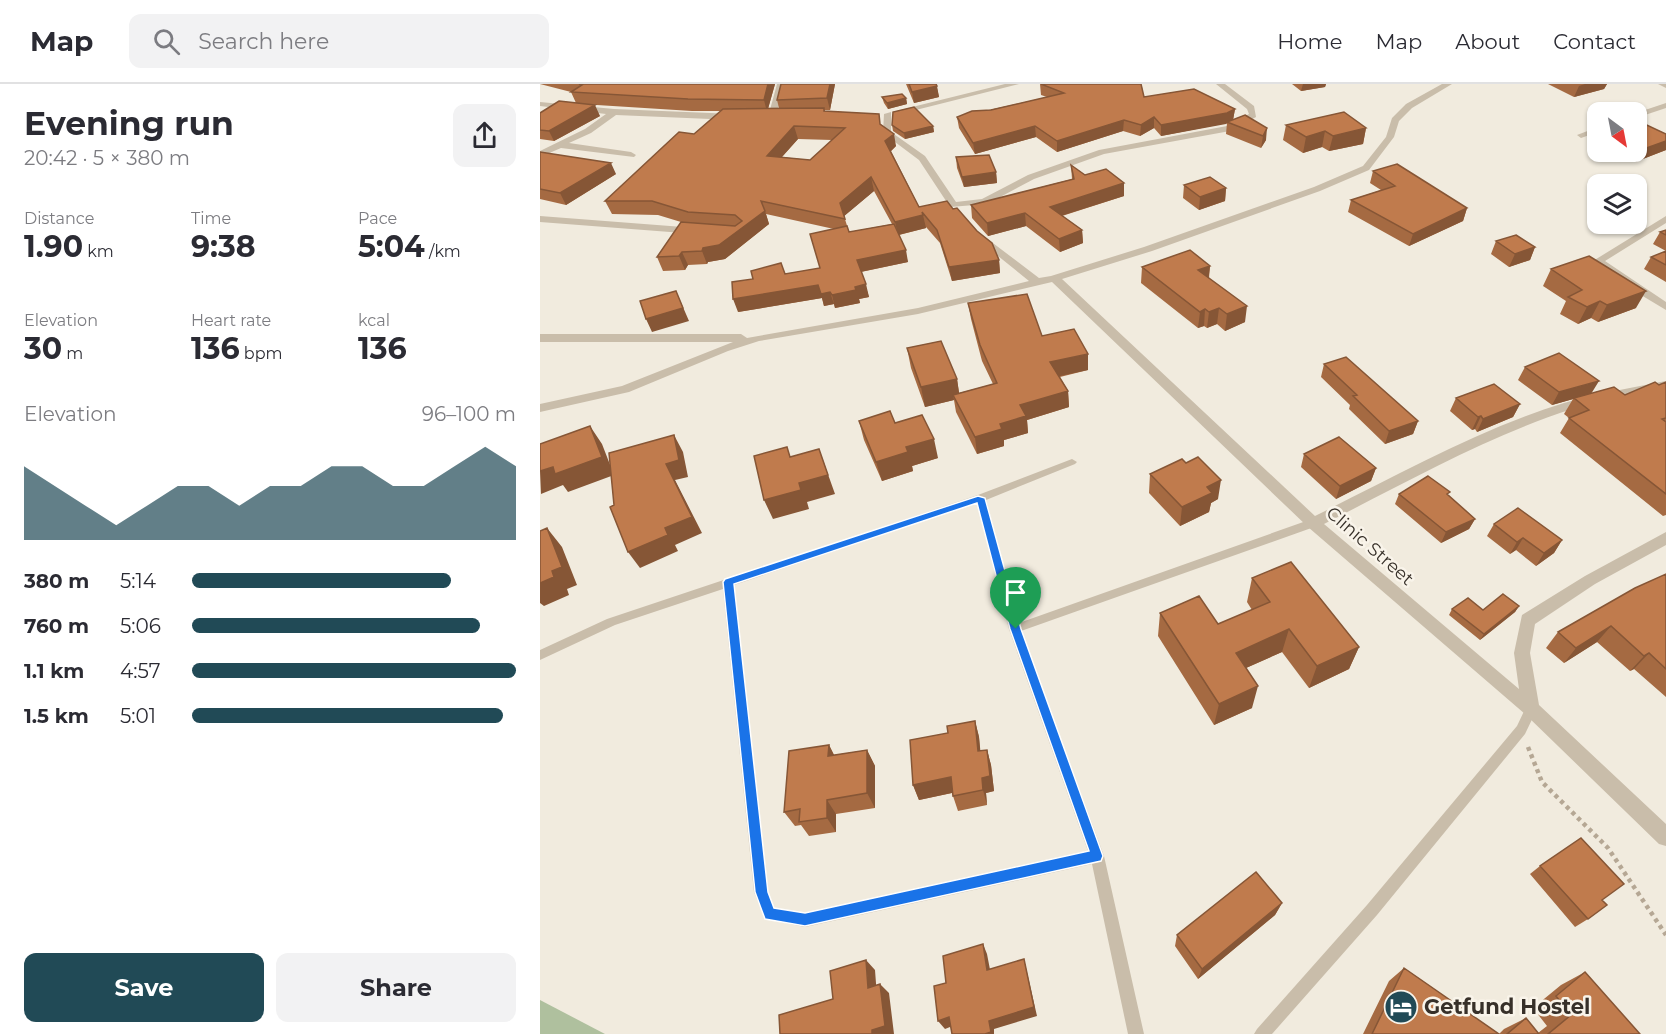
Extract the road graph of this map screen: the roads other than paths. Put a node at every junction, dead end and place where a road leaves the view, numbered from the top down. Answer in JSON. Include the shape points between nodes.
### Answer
{"nodes":[{"id":1,"x":781,"y":84,"type":"edge"},
{"id":2,"x":1015,"y":84,"type":"edge"},
{"id":3,"x":1220,"y":84,"type":"edge"},
{"id":4,"x":1448,"y":84,"type":"edge"},
{"id":5,"x":1662,"y":84,"type":"edge"},
{"id":6,"x":1666,"y":86,"type":"edge"},
{"id":7,"x":540,"y":104,"type":"edge"},
{"id":8,"x":1666,"y":105,"type":"edge"},
{"id":9,"x":614,"y":112,"type":"junction"},
{"id":10,"x":1647,"y":112,"type":"edge"},
{"id":11,"x":749,"y":117,"type":"edge"},
{"id":12,"x":761,"y":117,"type":"edge"},
{"id":13,"x":772,"y":117,"type":"junction"},
{"id":14,"x":783,"y":117,"type":"edge"},
{"id":15,"x":1587,"y":133,"type":"edge"},
{"id":16,"x":1581,"y":135,"type":"dead end"},
{"id":17,"x":561,"y":145,"type":"junction"},
{"id":18,"x":540,"y":154,"type":"edge"},
{"id":19,"x":631,"y":155,"type":"dead end"},
{"id":20,"x":953,"y":206,"type":"junction"},
{"id":21,"x":961,"y":214,"type":"edge"},
{"id":22,"x":540,"y":219,"type":"edge"},
{"id":23,"x":1666,"y":219,"type":"edge"},
{"id":24,"x":705,"y":231,"type":"edge"},
{"id":25,"x":977,"y":232,"type":"edge"},
{"id":26,"x":1054,"y":278,"type":"junction"},
{"id":27,"x":1037,"y":282,"type":"junction"},
{"id":28,"x":1666,"y":307,"type":"edge"},
{"id":29,"x":540,"y":338,"type":"edge"},
{"id":30,"x":758,"y":338,"type":"junction"},
{"id":31,"x":1666,"y":385,"type":"edge"},
{"id":32,"x":540,"y":408,"type":"edge"},
{"id":33,"x":1072,"y":462,"type":"dead end"},
{"id":34,"x":981,"y":498,"type":"junction"},
{"id":35,"x":1313,"y":523,"type":"junction"},
{"id":36,"x":1666,"y":538,"type":"edge"},
{"id":37,"x":728,"y":582,"type":"junction"},
{"id":38,"x":1016,"y":629,"type":"junction"},
{"id":39,"x":540,"y":655,"type":"edge"},
{"id":40,"x":1531,"y":709,"type":"junction"},
{"id":41,"x":1666,"y":837,"type":"edge"},
{"id":42,"x":1097,"y":856,"type":"junction"},
{"id":43,"x":1136,"y":1034,"type":"edge"},
{"id":44,"x":1262,"y":1034,"type":"edge"}],
"edges":[{"from":1,"to":13,"type":"street"},
{"from":2,"to":20,"type":"street","via":[[883,114],[887,133],[922,158]]},
{"from":3,"to":20,"type":"street","via":[[1251,108],[1253,115],[1230,128],[1102,152],[1030,177],[984,202]]},
{"from":4,"to":26,"type":"street","via":[[1409,106],[1395,120],[1390,137],[1366,168],[1148,249]]},
{"from":5,"to":6,"type":"street"},
{"from":7,"to":9,"type":"street"},
{"from":8,"to":10,"type":"street"},
{"from":9,"to":11,"type":"street"},
{"from":9,"to":17,"type":"street"},
{"from":12,"to":13,"type":"street"},
{"from":13,"to":14,"type":"street"},
{"from":15,"to":16,"type":"street"},
{"from":17,"to":18,"type":"street"},
{"from":17,"to":19,"type":"street"},
{"from":20,"to":21,"type":"street"},
{"from":22,"to":24,"type":"street"},
{"from":23,"to":28,"type":"street","via":[[1598,261]]},
{"from":25,"to":27,"type":"street"},
{"from":26,"to":27,"type":"street"},
{"from":26,"to":35,"type":"street","name":"Clinic Street"},
{"from":27,"to":30,"type":"street","via":[[918,311]]},
{"from":29,"to":30,"type":"street"},
{"from":30,"to":32,"type":"street","via":[[625,389]]},
{"from":31,"to":35,"type":"street","via":[[1604,396],[1525,424],[1447,457]]},
{"from":33,"to":34,"type":"lane"},
{"from":34,"to":37,"type":"lane"},
{"from":34,"to":38,"type":"lane"},
{"from":35,"to":38,"type":"lane"},
{"from":35,"to":40,"type":"street","name":"Clinic Street"},
{"from":36,"to":40,"type":"street","via":[[1528,620],[1522,653]]},
{"from":37,"to":39,"type":"lane","via":[[611,622]]},
{"from":37,"to":42,"type":"lane","via":[[761,892],[770,914],[805,920]]},
{"from":38,"to":42,"type":"lane"},
{"from":40,"to":41,"type":"street","name":"Clinic Street"},
{"from":40,"to":44,"type":"lane","via":[[1521,730],[1372,910]]},
{"from":42,"to":43,"type":"lane"}]}
